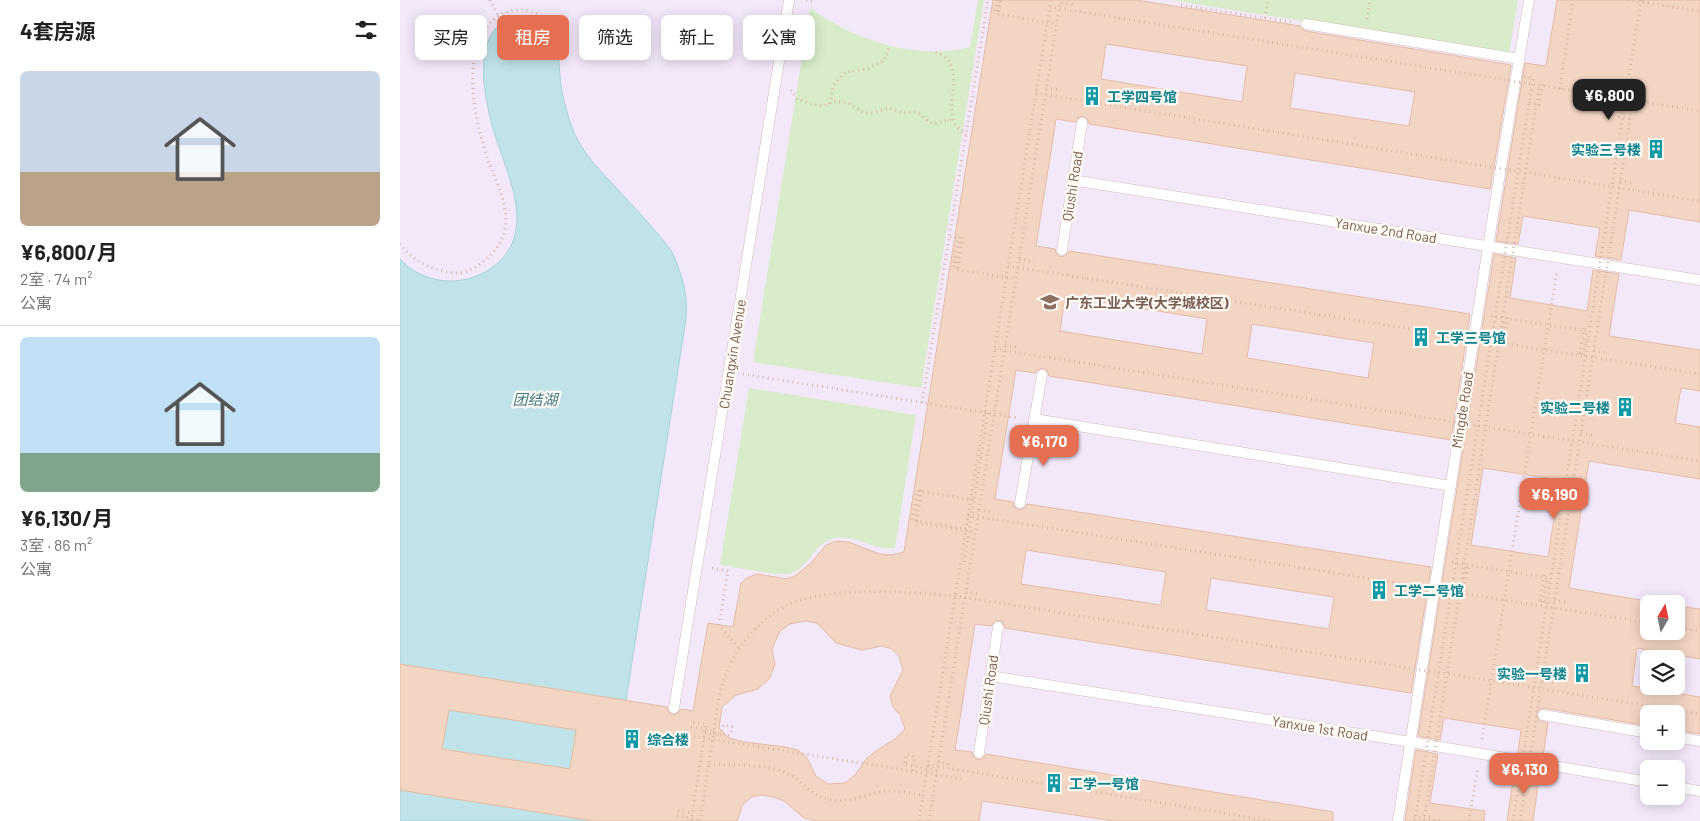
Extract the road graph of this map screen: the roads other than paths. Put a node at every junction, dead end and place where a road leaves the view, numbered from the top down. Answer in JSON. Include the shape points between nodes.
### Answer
{"nodes":[{"id":1,"x":789,"y":0,"type":"edge"},
{"id":2,"x":1529,"y":0,"type":"edge"},
{"id":3,"x":1306,"y":24,"type":"road end"},
{"id":4,"x":1519,"y":59,"type":"junction"},
{"id":5,"x":1082,"y":123,"type":"dead end"},
{"id":6,"x":1072,"y":180,"type":"junction"},
{"id":7,"x":1488,"y":246,"type":"junction"},
{"id":8,"x":1062,"y":250,"type":"dead end"},
{"id":9,"x":1700,"y":280,"type":"edge"},
{"id":10,"x":1042,"y":374,"type":"dead end"},
{"id":11,"x":1034,"y":420,"type":"junction"},
{"id":12,"x":1451,"y":486,"type":"junction"},
{"id":13,"x":1020,"y":503,"type":"dead end"},
{"id":14,"x":998,"y":627,"type":"dead end"},
{"id":15,"x":990,"y":676,"type":"junction"},
{"id":16,"x":674,"y":708,"type":"dead end"},
{"id":17,"x":1543,"y":715,"type":"dead end"},
{"id":18,"x":1640,"y":731,"type":"edge"},
{"id":19,"x":1685,"y":738,"type":"edge"},
{"id":20,"x":1700,"y":741,"type":"edge"},
{"id":21,"x":1411,"y":742,"type":"junction"},
{"id":22,"x":979,"y":753,"type":"dead end"},
{"id":23,"x":1640,"y":781,"type":"edge"},
{"id":24,"x":1685,"y":788,"type":"edge"},
{"id":25,"x":1700,"y":791,"type":"edge"},
{"id":26,"x":1398,"y":821,"type":"edge"}],
"edges":[{"from":1,"to":16,"type":"lane","name":"Chuangxin Avenue"},
{"from":2,"to":4,"type":"lane","name":"Mingde Road"},
{"from":3,"to":4,"type":"lane"},
{"from":4,"to":7,"type":"lane","name":"Mingde Road"},
{"from":5,"to":6,"type":"lane","name":"Qiushi Road"},
{"from":6,"to":7,"type":"lane","name":"Yanxue 2nd Road"},
{"from":6,"to":8,"type":"lane","name":"Qiushi Road"},
{"from":7,"to":9,"type":"lane","name":"Yanxue 2nd Road"},
{"from":7,"to":12,"type":"lane","name":"Mingde Road"},
{"from":10,"to":11,"type":"lane"},
{"from":11,"to":12,"type":"lane"},
{"from":11,"to":13,"type":"lane"},
{"from":12,"to":21,"type":"lane","name":"Mingde Road"},
{"from":14,"to":15,"type":"lane","name":"Qiushi Road"},
{"from":15,"to":21,"type":"lane","name":"Yanxue 1st Road"},
{"from":15,"to":22,"type":"lane","name":"Qiushi Road"},
{"from":17,"to":18,"type":"lane"},
{"from":19,"to":20,"type":"lane"},
{"from":21,"to":23,"type":"lane","name":"Yanxue 1st Road"},
{"from":21,"to":26,"type":"lane","name":"Mingde Road"},
{"from":24,"to":25,"type":"lane"}]}
